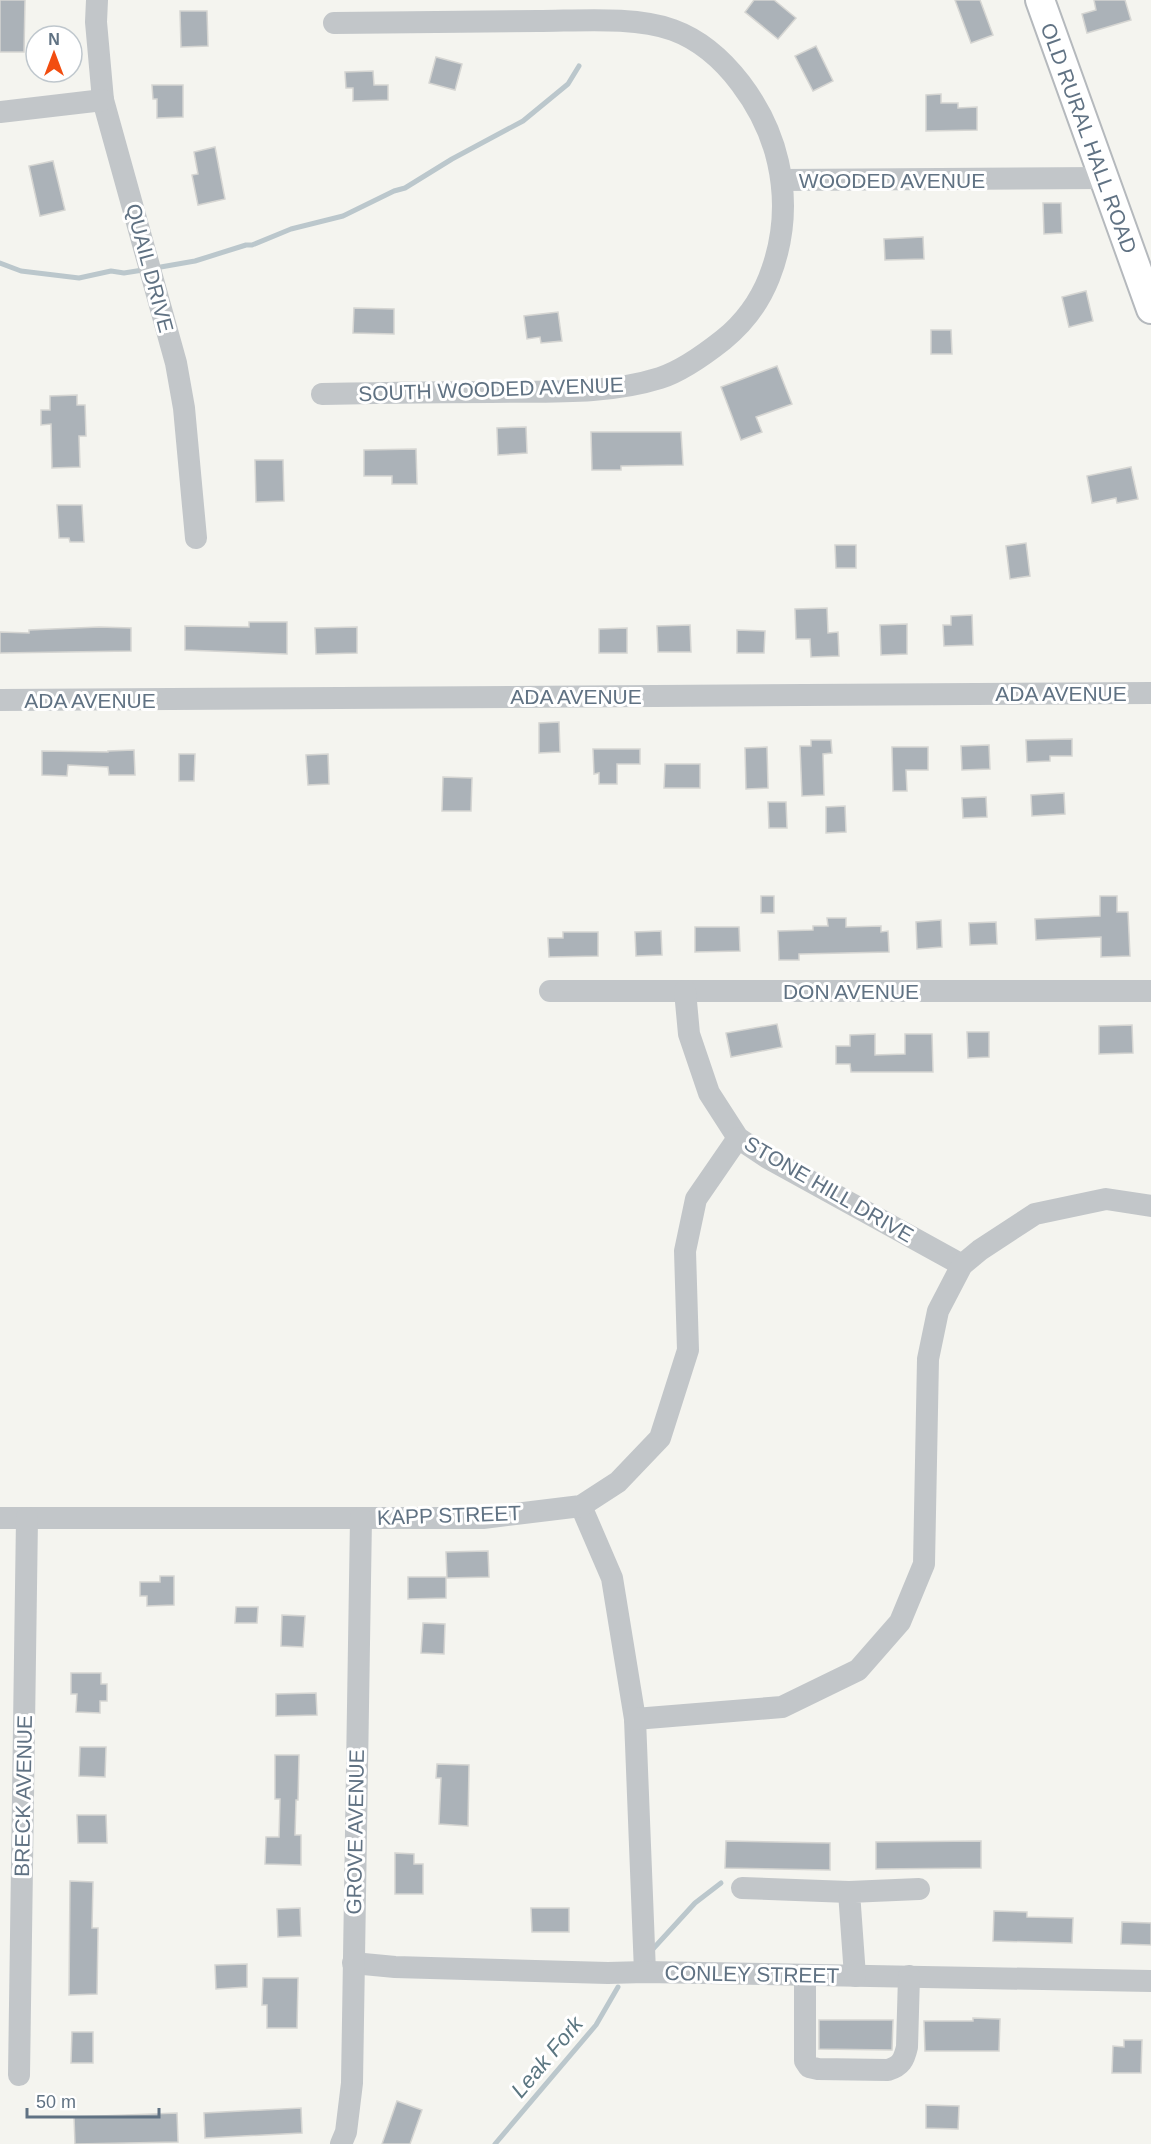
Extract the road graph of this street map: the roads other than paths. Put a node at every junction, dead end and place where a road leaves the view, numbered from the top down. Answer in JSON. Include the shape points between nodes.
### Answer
{"nodes":[{"id":1,"x":97,"y":0,"type":"edge"},
{"id":2,"x":1040,"y":0,"type":"edge"},
{"id":3,"x":334,"y":23,"type":"dead end"},
{"id":4,"x":103,"y":99,"type":"junction"},
{"id":5,"x":0,"y":112,"type":"edge"},
{"id":6,"x":1103,"y":178,"type":"junction"},
{"id":7,"x":782,"y":180,"type":"junction"},
{"id":8,"x":1151,"y":309,"type":"edge"},
{"id":9,"x":322,"y":393,"type":"dead end"},
{"id":10,"x":196,"y":538,"type":"dead end"},
{"id":11,"x":1151,"y":693,"type":"edge"},
{"id":12,"x":0,"y":700,"type":"edge"},
{"id":13,"x":550,"y":991,"type":"dead end"},
{"id":14,"x":1151,"y":991,"type":"edge"},
{"id":15,"x":685,"y":992,"type":"junction"},
{"id":16,"x":738,"y":1138,"type":"junction"},
{"id":17,"x":1151,"y":1206,"type":"edge"},
{"id":18,"x":962,"y":1265,"type":"junction"},
{"id":19,"x":581,"y":1506,"type":"junction"},
{"id":20,"x":0,"y":1518,"type":"edge"},
{"id":21,"x":27,"y":1518,"type":"junction"},
{"id":22,"x":361,"y":1518,"type":"junction"},
{"id":23,"x":635,"y":1719,"type":"junction"},
{"id":24,"x":742,"y":1888,"type":"dead end"},
{"id":25,"x":919,"y":1889,"type":"dead end"},
{"id":26,"x":849,"y":1892,"type":"junction"},
{"id":27,"x":353,"y":1963,"type":"junction"},
{"id":28,"x":645,"y":1972,"type":"junction"},
{"id":29,"x":805,"y":1975,"type":"junction"},
{"id":30,"x":855,"y":1976,"type":"junction"},
{"id":31,"x":909,"y":1976,"type":"junction"},
{"id":32,"x":1151,"y":1981,"type":"edge"},
{"id":33,"x":19,"y":2075,"type":"dead end"},
{"id":34,"x":341,"y":2144,"type":"edge"}],
"edges":[{"from":1,"to":4,"type":"street","name":"QUAIL DRIVE"},
{"from":2,"to":6,"type":"main road","name":"OLD RURAL HALL ROAD"},
{"from":3,"to":7,"type":"street","name":"WOODED AVENUE","via":[[634,22],[674,30],[709,50],[732,72],[770,134]]},
{"from":4,"to":5,"type":"street"},
{"from":4,"to":10,"type":"street","name":"QUAIL DRIVE","via":[[176,363]]},
{"from":6,"to":7,"type":"street","name":"WOODED AVENUE"},
{"from":6,"to":8,"type":"main road","name":"OLD RURAL HALL ROAD"},
{"from":7,"to":9,"type":"street","name":"SOUTH WOODED AVENUE","via":[[782,237],[764,290],[736,329],[684,367],[662,377],[607,388]]},
{"from":11,"to":12,"type":"street","name":"ADA AVENUE"},
{"from":13,"to":15,"type":"street","name":"DON AVENUE"},
{"from":14,"to":15,"type":"street","name":"DON AVENUE"},
{"from":15,"to":16,"type":"street","name":"STONE HILL DRIVE","via":[[689,1034],[709,1093]]},
{"from":16,"to":18,"type":"street","name":"STONE HILL DRIVE"},
{"from":16,"to":19,"type":"street","name":"KAPP STREET","via":[[696,1199],[685,1251],[688,1350],[660,1438],[618,1482]]},
{"from":17,"to":18,"type":"street","via":[[1106,1199],[1035,1214]]},
{"from":18,"to":23,"type":"street","via":[[938,1311],[928,1359],[924,1564],[900,1622],[858,1670],[782,1707]]},
{"from":19,"to":22,"type":"street","name":"KAPP STREET","via":[[483,1518]]},
{"from":19,"to":23,"type":"street","via":[[612,1578]]},
{"from":20,"to":21,"type":"street","name":"KAPP STREET"},
{"from":21,"to":22,"type":"street","name":"KAPP STREET"},
{"from":21,"to":33,"type":"street","name":"BRECK AVENUE"},
{"from":22,"to":27,"type":"street","name":"GROVE AVENUE"},
{"from":23,"to":28,"type":"street"},
{"from":24,"to":26,"type":"street"},
{"from":25,"to":26,"type":"street"},
{"from":26,"to":30,"type":"street"},
{"from":27,"to":28,"type":"street","name":"CONLEY STREET"},
{"from":27,"to":34,"type":"street","name":"GROVE AVENUE","via":[[352,2083]]},
{"from":28,"to":29,"type":"street","name":"CONLEY STREET"},
{"from":29,"to":30,"type":"street","name":"CONLEY STREET"},
{"from":29,"to":31,"type":"street","via":[[805,2061],[809,2067],[888,2070],[898,2067],[907,2047]]},
{"from":30,"to":31,"type":"street","name":"CONLEY STREET"},
{"from":31,"to":32,"type":"street","name":"CONLEY STREET"}]}
